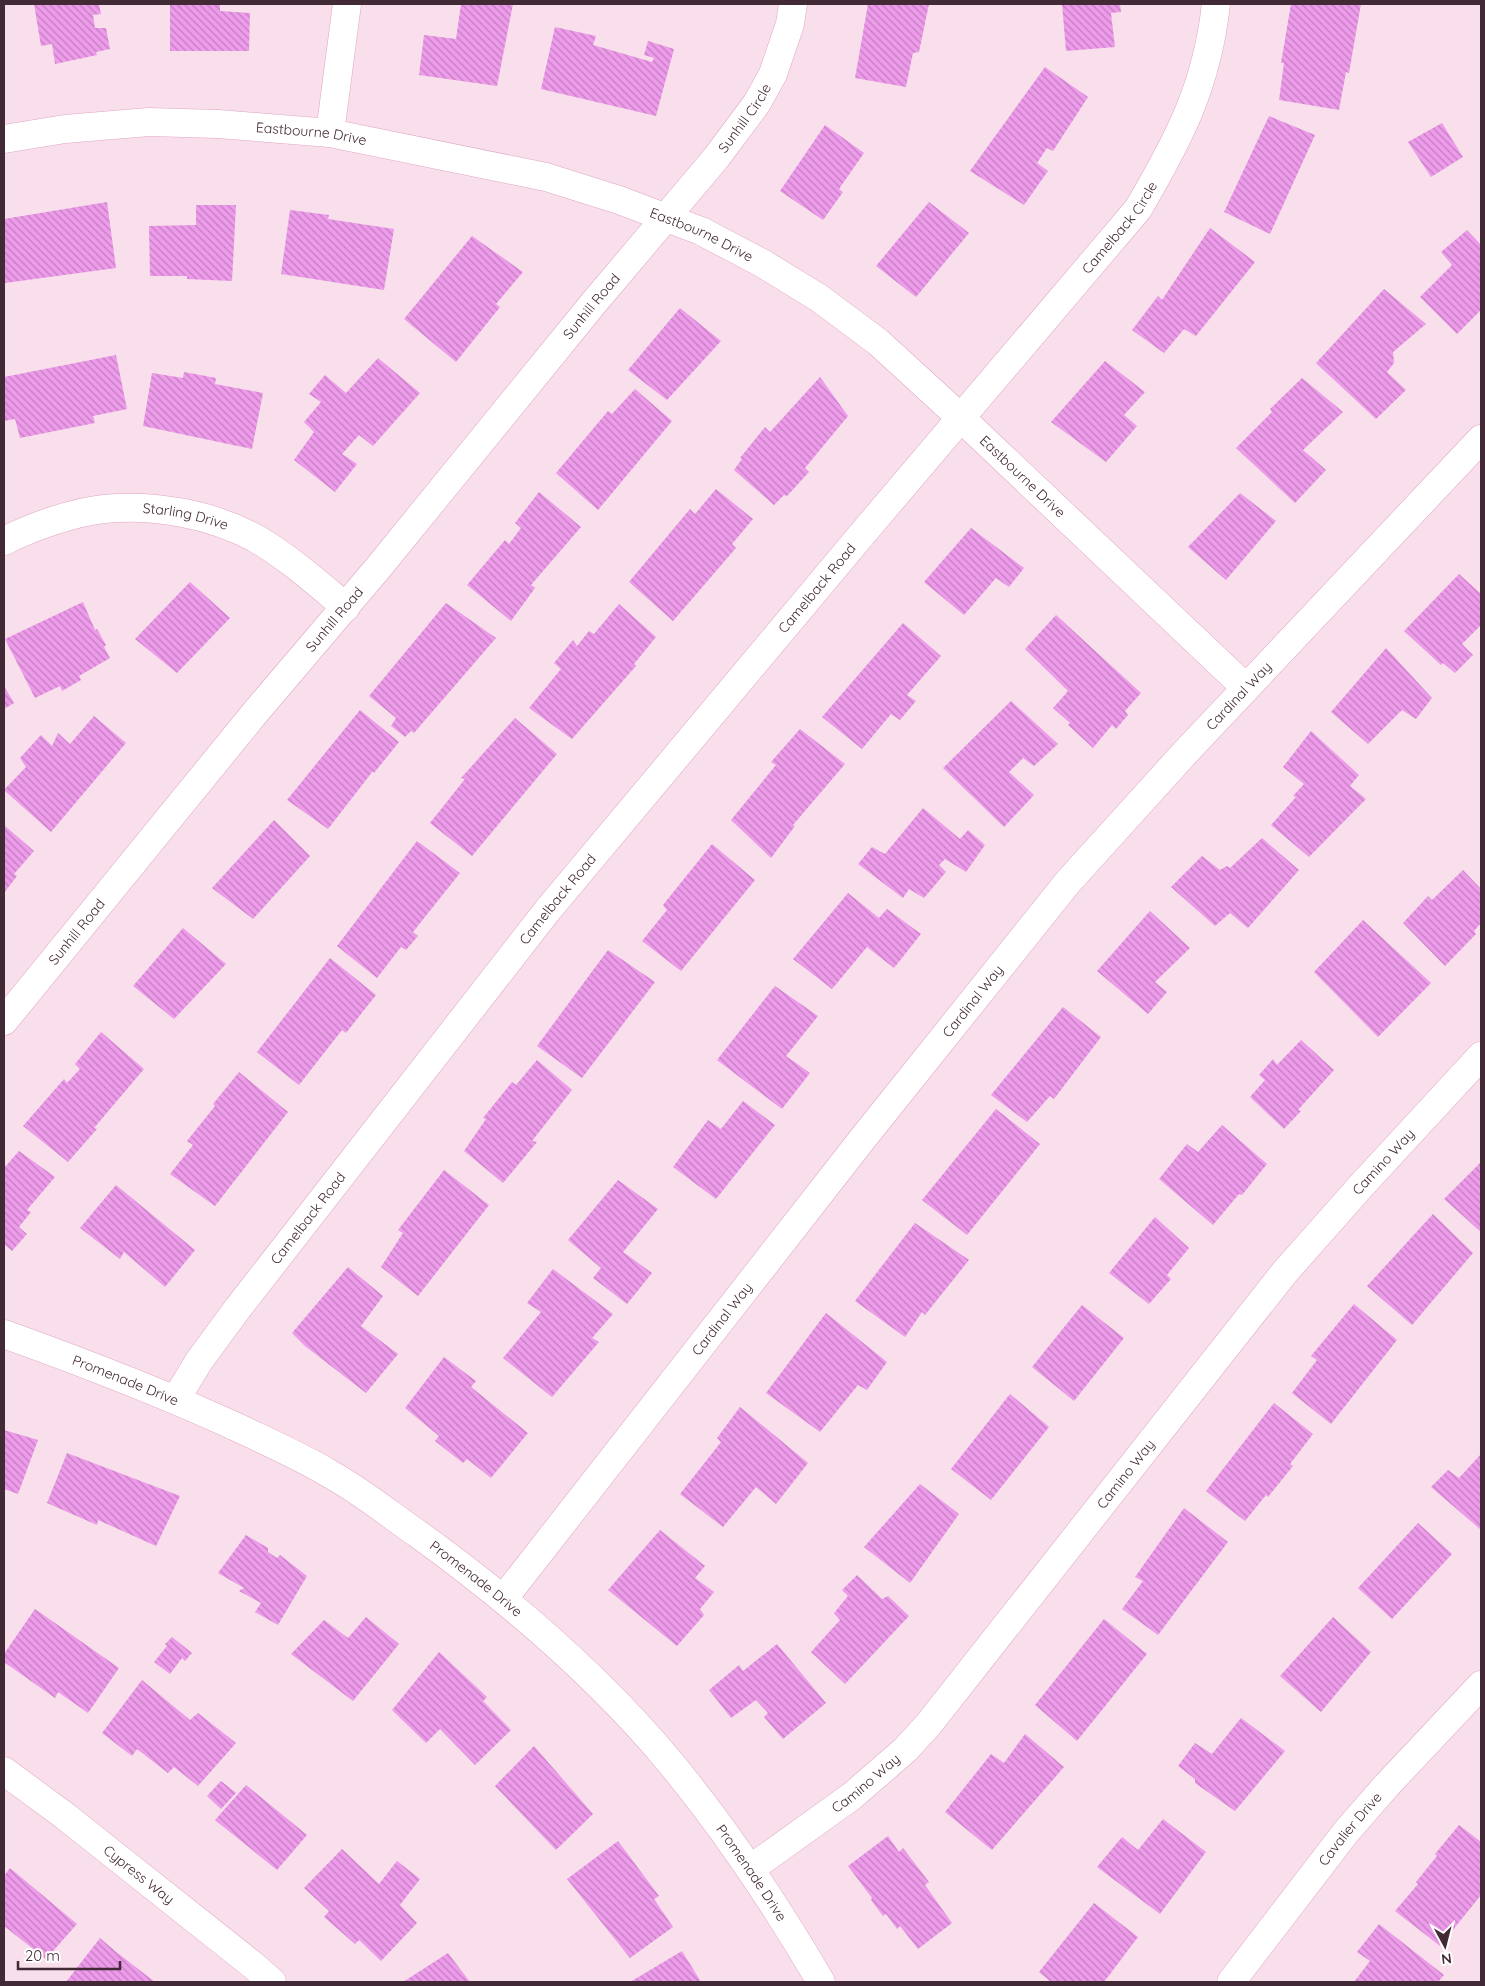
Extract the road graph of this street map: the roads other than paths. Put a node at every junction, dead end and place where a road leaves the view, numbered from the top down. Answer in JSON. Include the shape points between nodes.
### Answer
{"nodes":[{"id":1,"x":346,"y":4,"type":"edge"},
{"id":2,"x":793,"y":4,"type":"edge"},
{"id":3,"x":1216,"y":4,"type":"edge"},
{"id":4,"x":330,"y":133,"type":"junction"},
{"id":5,"x":4,"y":139,"type":"edge"},
{"id":6,"x":665,"y":218,"type":"junction"},
{"id":7,"x":961,"y":418,"type":"junction"},
{"id":8,"x":1481,"y":439,"type":"edge"},
{"id":9,"x":4,"y":541,"type":"edge"},
{"id":10,"x":346,"y":606,"type":"junction"},
{"id":11,"x":1246,"y":688,"type":"junction"},
{"id":12,"x":4,"y":1021,"type":"edge"},
{"id":13,"x":1481,"y":1056,"type":"edge"},
{"id":14,"x":4,"y":1334,"type":"edge"},
{"id":15,"x":176,"y":1399,"type":"junction"},
{"id":16,"x":504,"y":1598,"type":"junction"},
{"id":17,"x":1481,"y":1685,"type":"edge"},
{"id":18,"x":4,"y":1771,"type":"edge"},
{"id":19,"x":750,"y":1869,"type":"junction"},
{"id":20,"x":272,"y":1982,"type":"edge"},
{"id":21,"x":821,"y":1982,"type":"edge"},
{"id":22,"x":1231,"y":1982,"type":"edge"}],
"edges":[{"from":1,"to":4,"type":"street"},
{"from":2,"to":6,"type":"street","name":"Sunhill Circle","via":[[790,24],[773,74],[757,103]]},
{"from":3,"to":7,"type":"street","name":"Camelback Circle","via":[[1206,66],[1193,106],[1170,155],[1138,209]]},
{"from":4,"to":5,"type":"street","name":"Eastbourne Drive","via":[[149,122],[65,129]]},
{"from":4,"to":6,"type":"street","name":"Eastbourne Drive","via":[[546,176]]},
{"from":6,"to":7,"type":"street","name":"Eastbourne Drive","via":[[701,231],[819,298],[878,342]]},
{"from":6,"to":10,"type":"street","name":"Sunhill Road"},
{"from":7,"to":11,"type":"street","name":"Eastbourne Drive"},
{"from":7,"to":15,"type":"street","name":"Camelback Road","via":[[547,911],[238,1308],[199,1360]]},
{"from":8,"to":11,"type":"street","name":"Cardinal Way"},
{"from":9,"to":10,"type":"street","name":"Starling Drive","via":[[58,520],[104,509],[166,509],[212,520],[254,538]]},
{"from":10,"to":12,"type":"street","name":"Sunhill Road"},
{"from":11,"to":16,"type":"street","name":"Cardinal Way","via":[[1044,911]]},
{"from":13,"to":19,"type":"street","name":"Camino Way","via":[[1284,1273],[928,1725],[905,1750],[852,1796]]},
{"from":14,"to":15,"type":"street","name":"Promenade Drive"},
{"from":15,"to":16,"type":"street","name":"Promenade Drive","via":[[331,1474]]},
{"from":16,"to":19,"type":"street","name":"Promenade Drive","via":[[635,1722],[698,1798]]},
{"from":17,"to":22,"type":"street","name":"Cavalier Drive","via":[[1346,1832]]},
{"from":18,"to":20,"type":"street","name":"Cypress Way"},
{"from":19,"to":21,"type":"street","name":"Promenade Drive"}]}
